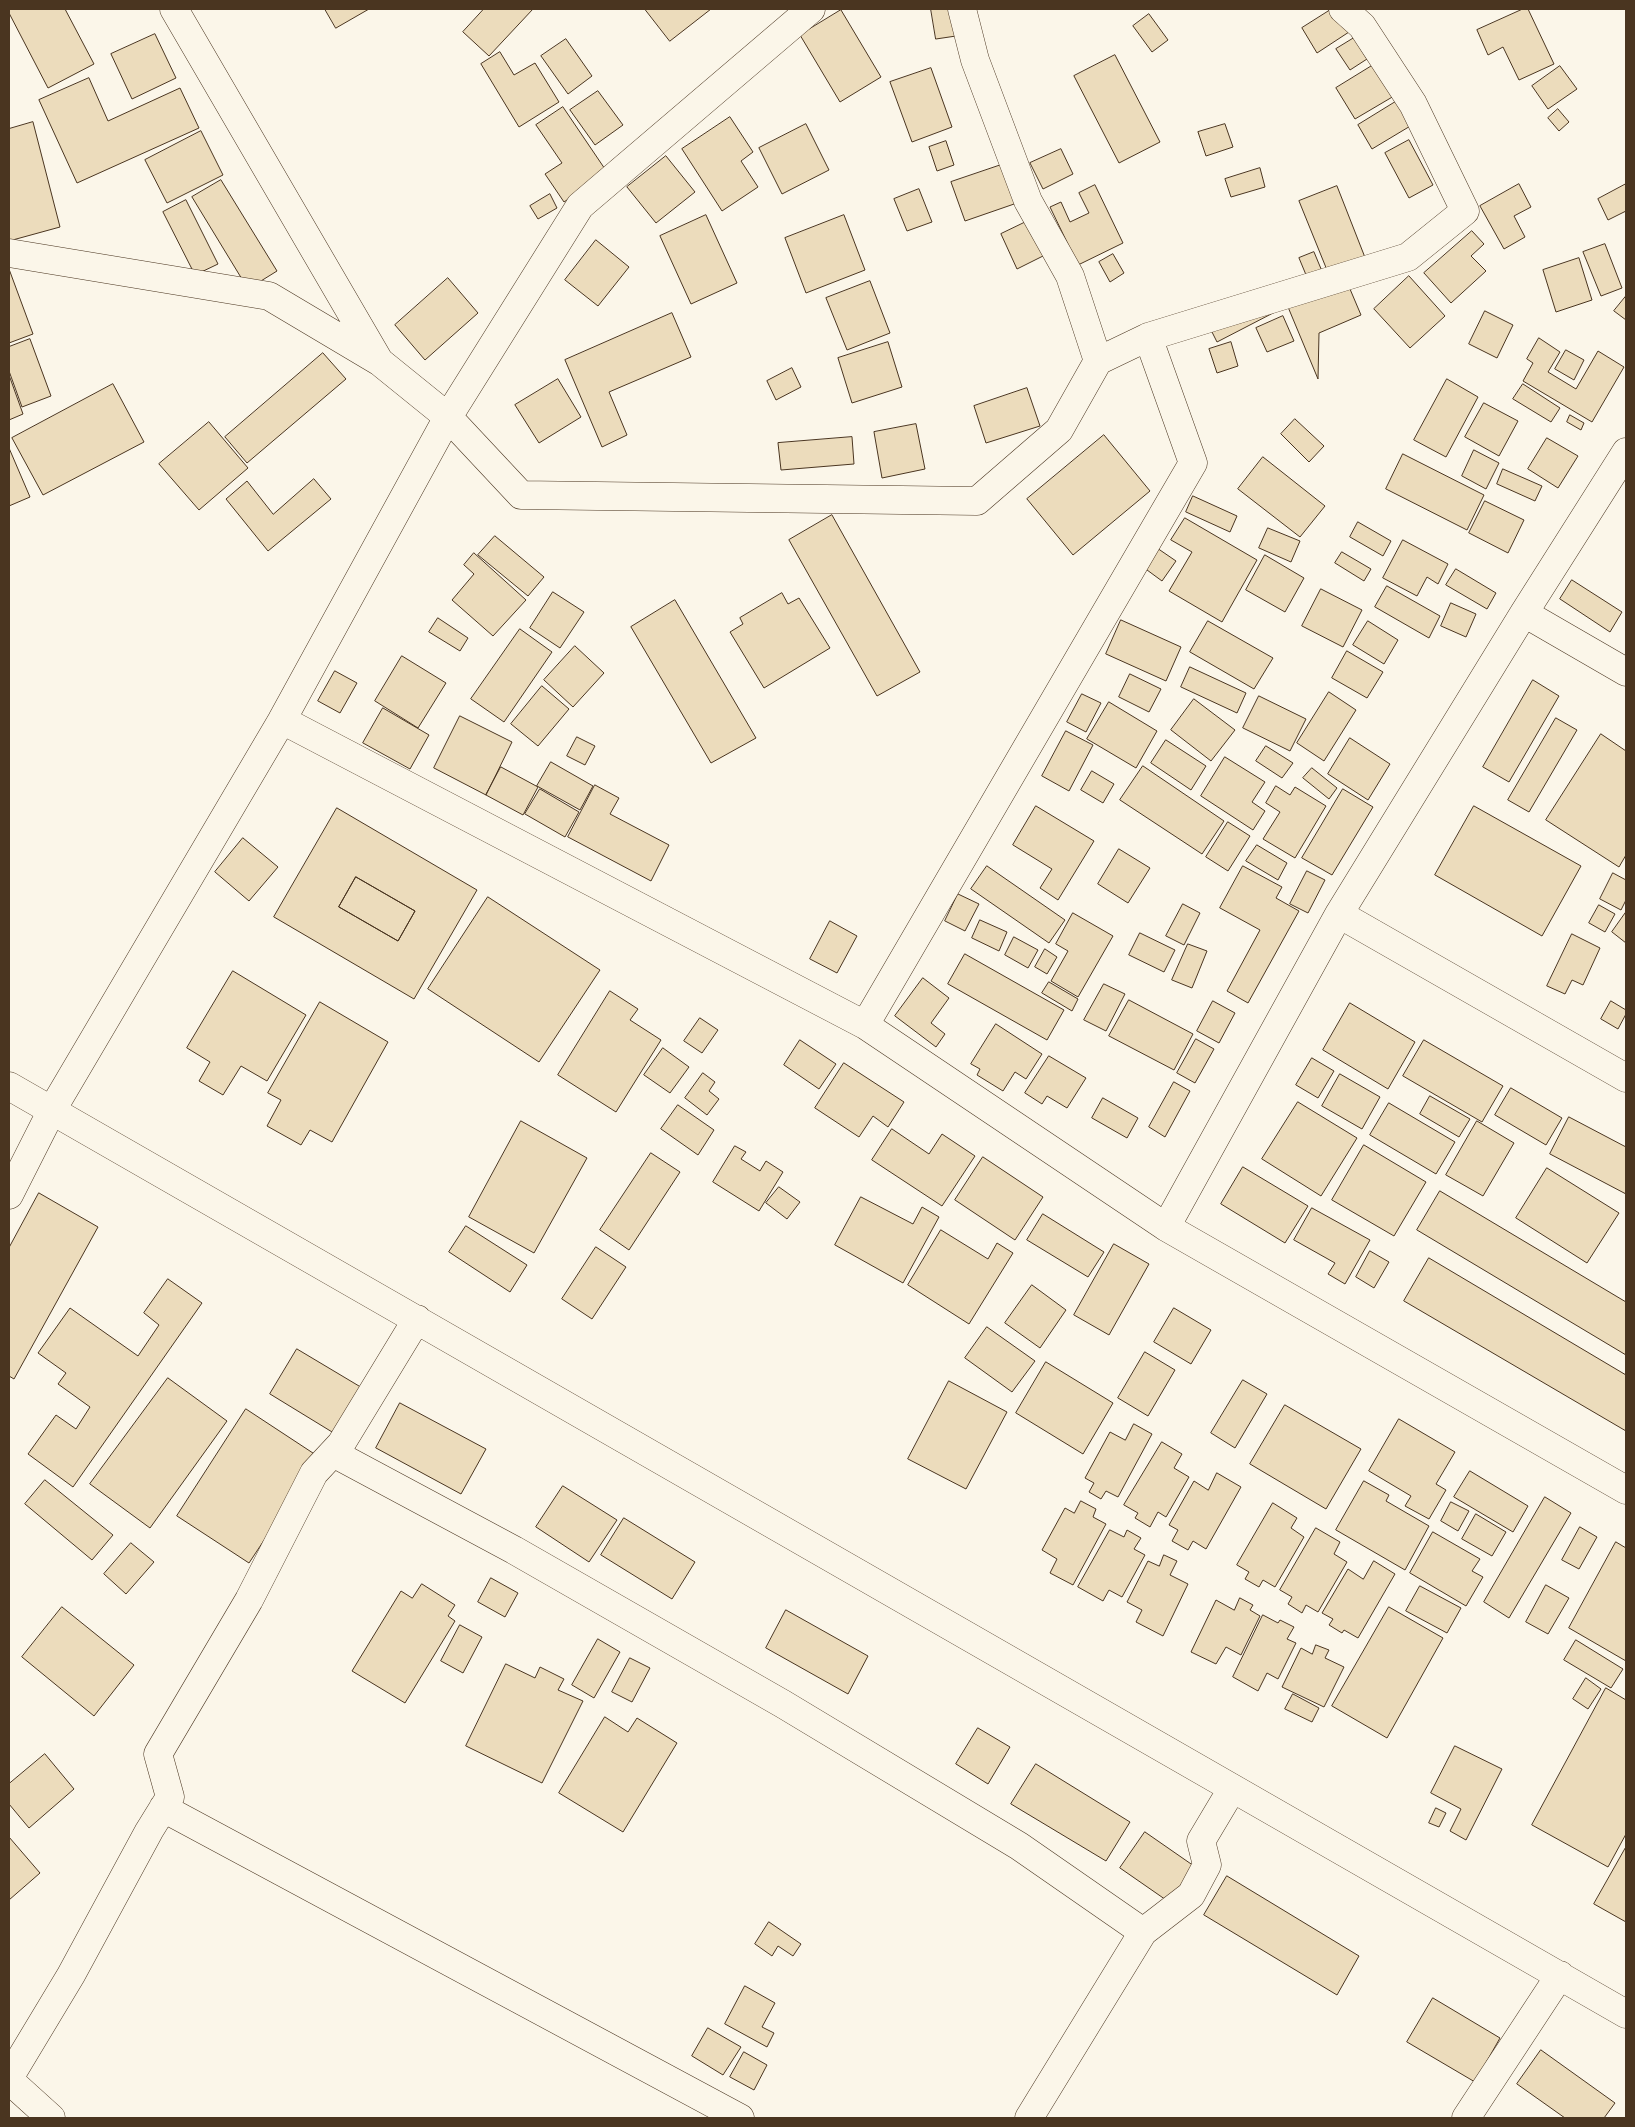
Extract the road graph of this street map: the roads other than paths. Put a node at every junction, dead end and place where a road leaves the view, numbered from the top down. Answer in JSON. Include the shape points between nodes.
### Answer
{"nodes":[{"id":1,"x":174,"y":9,"type":"edge"},
{"id":2,"x":812,"y":9,"type":"edge"},
{"id":3,"x":962,"y":9,"type":"edge"},
{"id":4,"x":1343,"y":9,"type":"edge"},
{"id":5,"x":9,"y":253,"type":"edge"},
{"id":6,"x":1148,"y":337,"type":"junction"},
{"id":7,"x":1098,"y":361,"type":"junction"},
{"id":8,"x":380,"y":362,"type":"junction"},
{"id":9,"x":448,"y":417,"type":"junction"},
{"id":10,"x":1626,"y":452,"type":"edge"},
{"id":11,"x":1524,"y":613,"type":"junction"},
{"id":12,"x":1626,"y":672,"type":"edge"},
{"id":13,"x":282,"y":720,"type":"junction"},
{"id":14,"x":1339,"y":914,"type":"junction"},
{"id":15,"x":865,"y":1025,"type":"junction"},
{"id":16,"x":1626,"y":1078,"type":"edge"},
{"id":17,"x":9,"y":1086,"type":"edge"},
{"id":18,"x":52,"y":1110,"type":"junction"},
{"id":19,"x":9,"y":1195,"type":"edge"},
{"id":20,"x":1166,"y":1227,"type":"junction"},
{"id":21,"x":417,"y":1319,"type":"junction"},
{"id":22,"x":333,"y":1453,"type":"junction"},
{"id":23,"x":1626,"y":1490,"type":"edge"},
{"id":24,"x":1232,"y":1789,"type":"junction"},
{"id":25,"x":163,"y":1808,"type":"junction"},
{"id":26,"x":1143,"y":1932,"type":"junction"},
{"id":27,"x":1560,"y":1975,"type":"junction"},
{"id":28,"x":1626,"y":2014,"type":"edge"},
{"id":29,"x":9,"y":2079,"type":"edge"},
{"id":30,"x":52,"y":2118,"type":"edge"},
{"id":31,"x":740,"y":2118,"type":"edge"},
{"id":32,"x":1029,"y":2118,"type":"edge"},
{"id":33,"x":1466,"y":2118,"type":"edge"}],
"edges":[{"from":1,"to":8,"type":"street"},
{"from":2,"to":9,"type":"street","via":[[580,206]]},
{"from":3,"to":7,"type":"street","via":[[975,60],[1028,201],[1070,276]]},
{"from":4,"to":6,"type":"street","via":[[1362,26],[1413,104],[1465,210],[1408,257]]},
{"from":5,"to":8,"type":"street","via":[[269,296]]},
{"from":6,"to":7,"type":"street"},
{"from":6,"to":15,"type":"street","via":[[1193,463]]},
{"from":7,"to":9,"type":"street","via":[[1058,430],[976,501],[522,495]]},
{"from":8,"to":9,"type":"street"},
{"from":9,"to":13,"type":"street"},
{"from":10,"to":11,"type":"street"},
{"from":11,"to":12,"type":"street"},
{"from":11,"to":14,"type":"street"},
{"from":13,"to":15,"type":"street"},
{"from":13,"to":18,"type":"street"},
{"from":14,"to":16,"type":"street"},
{"from":14,"to":20,"type":"street"},
{"from":15,"to":20,"type":"street"},
{"from":17,"to":18,"type":"street"},
{"from":18,"to":19,"type":"street"},
{"from":18,"to":21,"type":"street"},
{"from":20,"to":23,"type":"street"},
{"from":21,"to":22,"type":"street"},
{"from":21,"to":24,"type":"street"},
{"from":22,"to":25,"type":"street","via":[[314,1473],[249,1600],[158,1754],[170,1797]]},
{"from":22,"to":26,"type":"street","via":[[514,1550],[783,1704],[1018,1846]]},
{"from":24,"to":26,"type":"street","via":[[1201,1841],[1207,1865],[1191,1895]]},
{"from":24,"to":27,"type":"street"},
{"from":25,"to":29,"type":"street","via":[[71,1975]]},
{"from":25,"to":31,"type":"street"},
{"from":26,"to":32,"type":"street"},
{"from":27,"to":28,"type":"street"},
{"from":27,"to":33,"type":"street"},
{"from":29,"to":30,"type":"street"}]}
